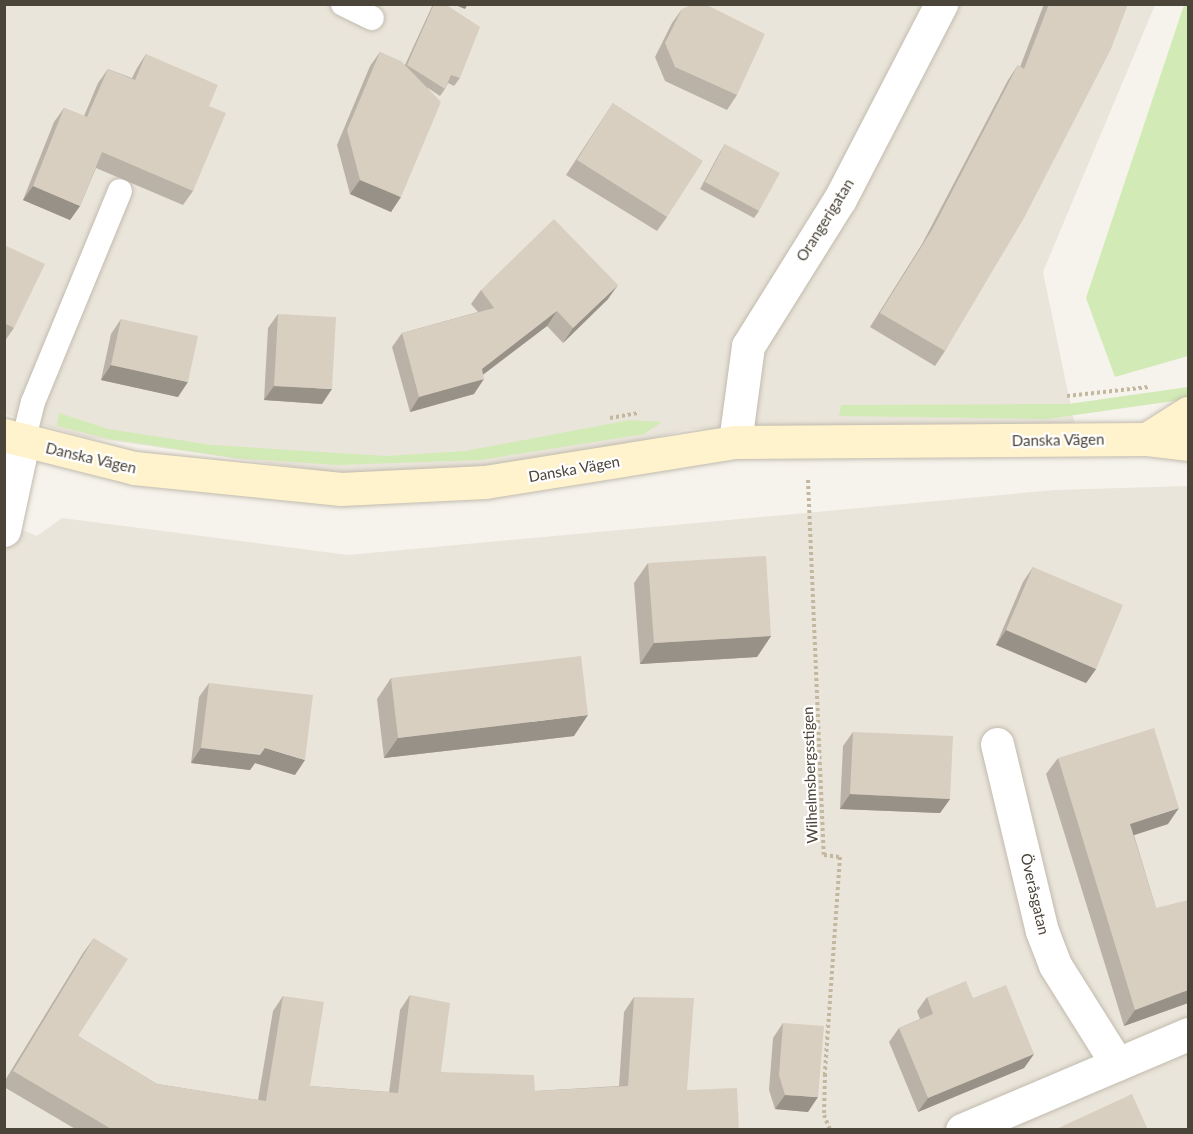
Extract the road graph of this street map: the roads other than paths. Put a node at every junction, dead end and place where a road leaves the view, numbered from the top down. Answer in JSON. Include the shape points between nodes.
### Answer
{"nodes":[{"id":1,"x":343,"y":4,"type":"edge"},
{"id":2,"x":941,"y":4,"type":"edge"},
{"id":3,"x":372,"y":18,"type":"dead end"},
{"id":4,"x":120,"y":190,"type":"dead end"},
{"id":5,"x":1188,"y":413,"type":"edge"},
{"id":6,"x":14,"y":439,"type":"edge"},
{"id":7,"x":1147,"y":439,"type":"junction"},
{"id":8,"x":735,"y":442,"type":"junction"},
{"id":9,"x":1188,"y":444,"type":"edge"},
{"id":10,"x":4,"y":530,"type":"edge"},
{"id":11,"x":997,"y":744,"type":"dead end"},
{"id":12,"x":1188,"y":1034,"type":"edge"},
{"id":13,"x":1117,"y":1064,"type":"junction"},
{"id":14,"x":962,"y":1130,"type":"edge"}],
"edges":[{"from":1,"to":3,"type":"lane"},
{"from":2,"to":8,"type":"street","name":"Orangerigatan","via":[[840,199],[748,346]]},
{"from":4,"to":6,"type":"lane"},
{"from":5,"to":7,"type":"street"},
{"from":6,"to":8,"type":"street","name":"Danska Vägen","via":[[134,468],[341,489],[484,482]]},
{"from":6,"to":10,"type":"street"},
{"from":7,"to":8,"type":"street","name":"Danska Vägen"},
{"from":7,"to":9,"type":"street","name":"Danska Vägen"},
{"from":11,"to":13,"type":"street","name":"Överåsgatan","via":[[1042,931],[1055,965]]},
{"from":12,"to":13,"type":"street"},
{"from":13,"to":14,"type":"street"}]}
